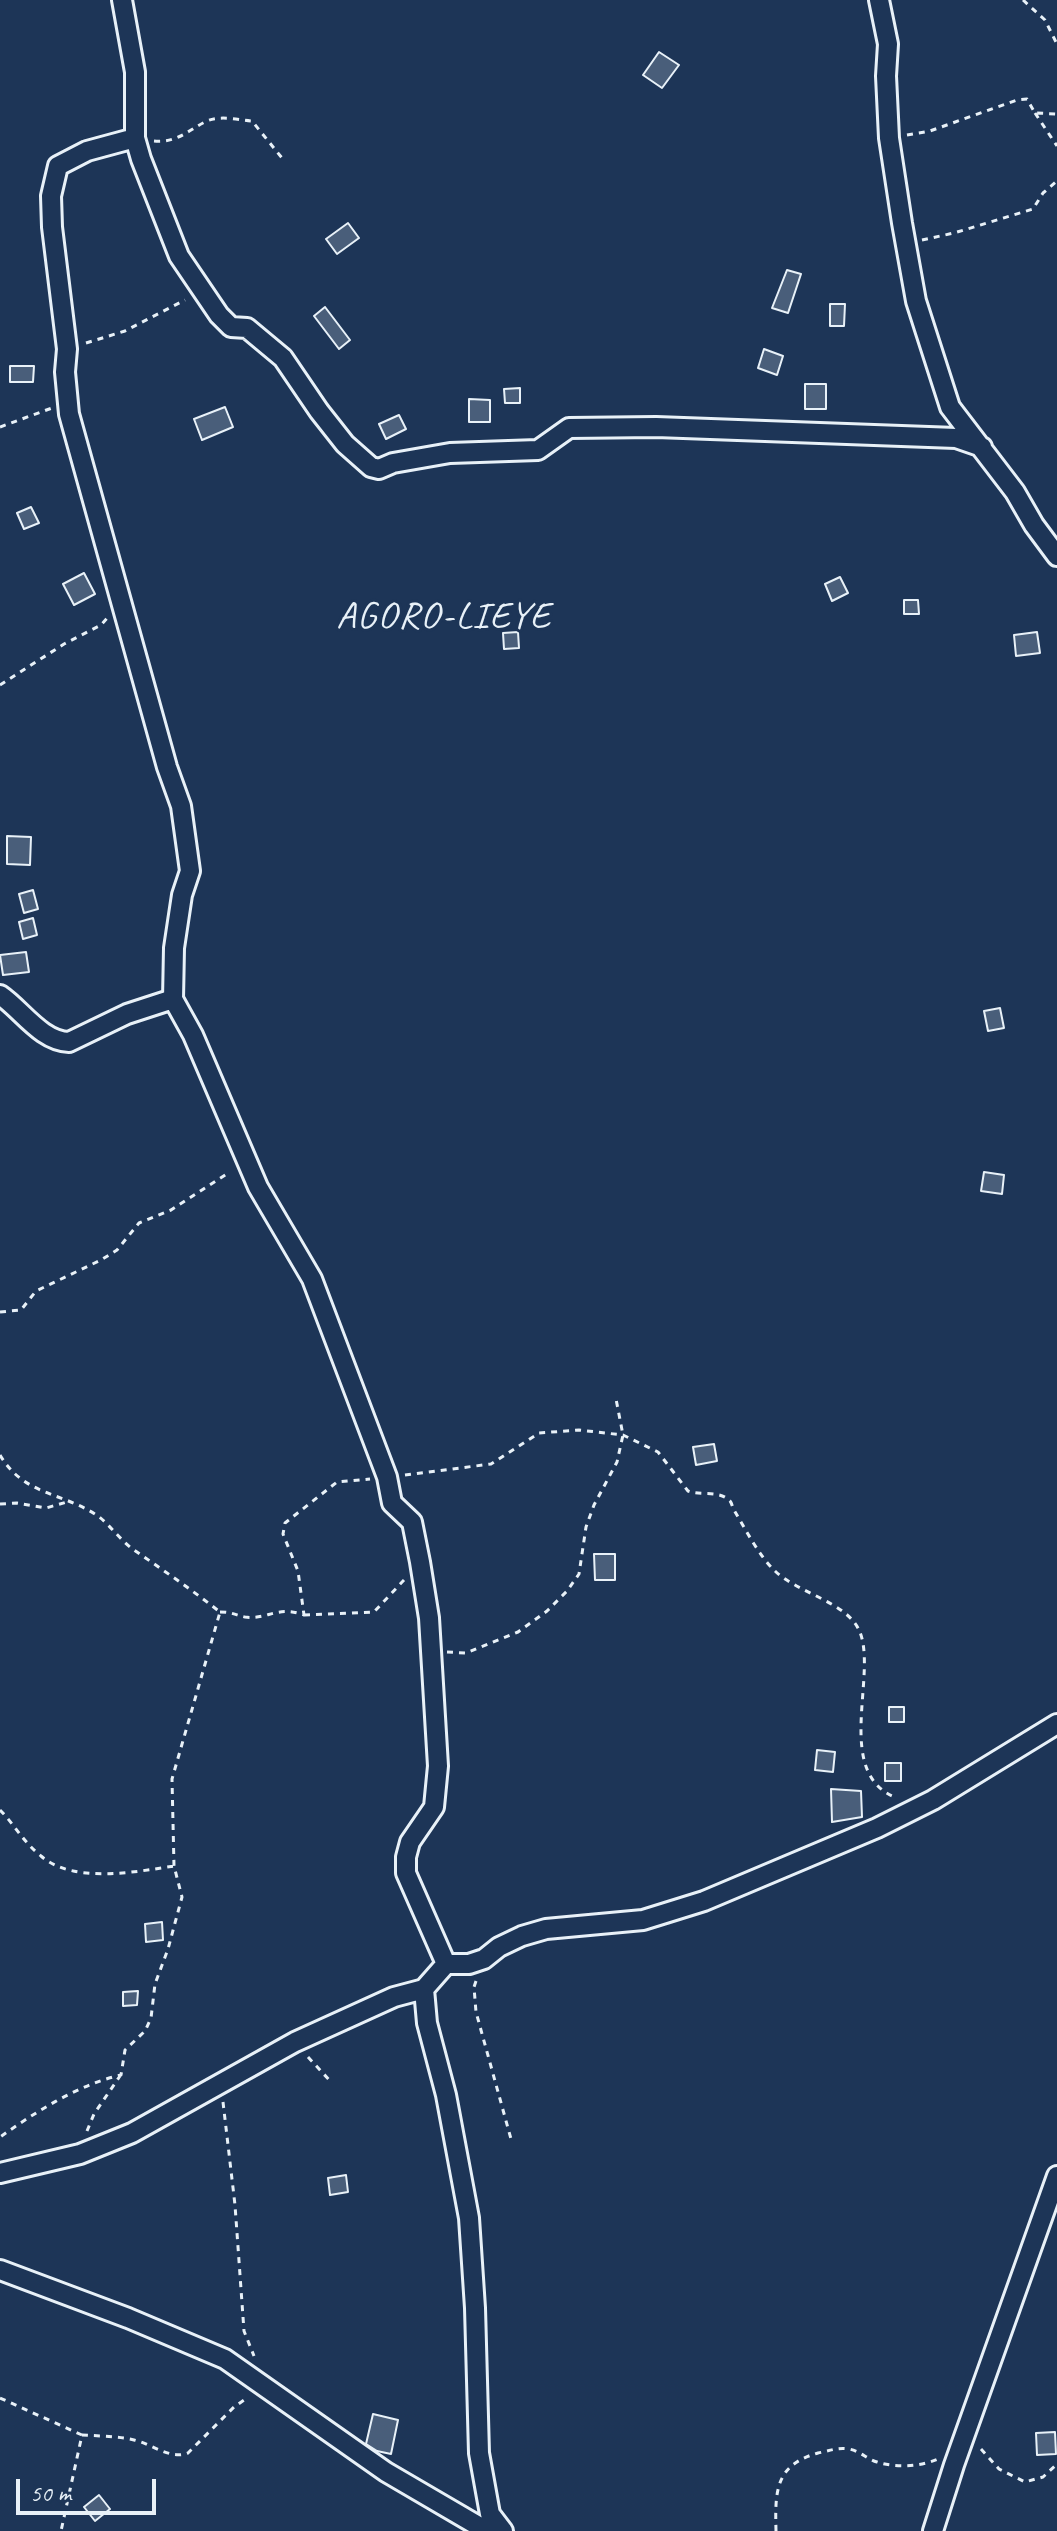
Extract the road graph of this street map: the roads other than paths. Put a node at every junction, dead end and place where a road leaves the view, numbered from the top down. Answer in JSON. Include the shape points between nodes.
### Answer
{"nodes":[{"id":1,"x":122,"y":0,"type":"edge"},
{"id":2,"x":879,"y":0,"type":"edge"},
{"id":3,"x":135,"y":138,"type":"junction"},
{"id":4,"x":982,"y":447,"type":"junction"},
{"id":5,"x":1057,"y":556,"type":"edge"},
{"id":6,"x":0,"y":995,"type":"edge"},
{"id":7,"x":173,"y":999,"type":"junction"},
{"id":8,"x":1057,"y":1724,"type":"edge"},
{"id":9,"x":446,"y":1964,"type":"junction"},
{"id":10,"x":424,"y":1989,"type":"junction"},
{"id":11,"x":0,"y":2173,"type":"edge"},
{"id":12,"x":1057,"y":2176,"type":"edge"},
{"id":13,"x":0,"y":2270,"type":"edge"},
{"id":14,"x":487,"y":2531,"type":"edge"},
{"id":15,"x":503,"y":2531,"type":"edge"},
{"id":16,"x":933,"y":2531,"type":"edge"}],
"edges":[{"from":1,"to":3,"type":"street","via":[[135,72]]},
{"from":2,"to":4,"type":"street","via":[[888,44],[889,138],[916,301],[950,407]]},
{"from":3,"to":4,"type":"street","via":[[171,238],[203,292],[231,327],[247,328],[283,358],[345,444],[371,467],[450,453],[538,450],[569,428],[956,438]]},
{"from":3,"to":7,"type":"street","via":[[87,151],[58,166],[51,196],[52,227],[73,433],[181,806],[190,871],[174,948]]},
{"from":4,"to":5,"type":"street"},
{"from":6,"to":7,"type":"street","via":[[59,1042]]},
{"from":7,"to":9,"type":"street","via":[[258,1187],[312,1279],[387,1477],[392,1503],[412,1522],[431,1652],[438,1766],[434,1807],[410,1842],[406,1873]]},
{"from":8,"to":9,"type":"street","via":[[933,1800],[704,1901],[643,1920],[546,1929],[499,1947],[484,1959]]},
{"from":9,"to":10,"type":"street"},
{"from":10,"to":11,"type":"street","via":[[394,1997],[295,2042],[132,2133],[80,2154]]},
{"from":10,"to":15,"type":"street","via":[[469,2218],[479,2453],[490,2514]]},
{"from":12,"to":16,"type":"street"},
{"from":13,"to":14,"type":"street","via":[[225,2359],[386,2472]]}]}
